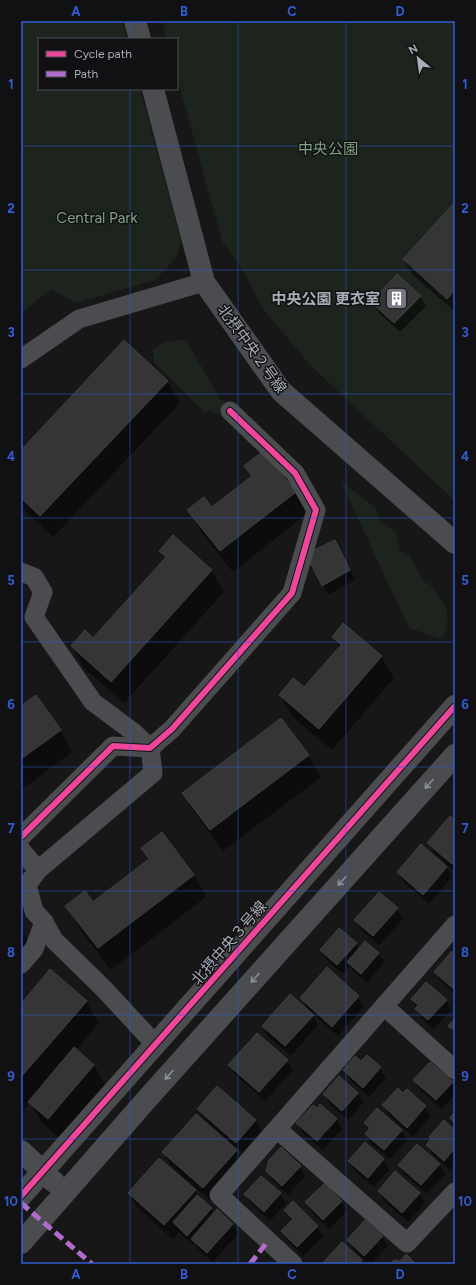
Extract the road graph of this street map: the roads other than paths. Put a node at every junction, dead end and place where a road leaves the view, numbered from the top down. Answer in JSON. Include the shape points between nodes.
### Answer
{"nodes":[{"id":1,"x":135,"y":21,"type":"edge"},
{"id":2,"x":140,"y":38,"type":"edge"},
{"id":3,"x":153,"y":90,"type":"edge"},
{"id":4,"x":204,"y":282,"type":"junction"},
{"id":5,"x":21,"y":359,"type":"edge"},
{"id":6,"x":230,"y":411,"type":"dead end"},
{"id":7,"x":455,"y":543,"type":"edge"},
{"id":8,"x":21,"y":572,"type":"edge"},
{"id":9,"x":455,"y":706,"type":"edge"},
{"id":10,"x":150,"y":748,"type":"junction"},
{"id":11,"x":455,"y":755,"type":"edge"},
{"id":12,"x":21,"y":837,"type":"edge"},
{"id":13,"x":21,"y":850,"type":"edge"},
{"id":14,"x":38,"y":870,"type":"junction"},
{"id":15,"x":44,"y":922,"type":"junction"},
{"id":16,"x":452,"y":934,"type":"edge"},
{"id":17,"x":21,"y":964,"type":"edge"},
{"id":18,"x":384,"y":1006,"type":"junction"},
{"id":19,"x":156,"y":1046,"type":"junction"},
{"id":20,"x":455,"y":1070,"type":"edge"},
{"id":21,"x":276,"y":1129,"type":"junction"},
{"id":22,"x":21,"y":1151,"type":"edge"},
{"id":23,"x":43,"y":1172,"type":"junction"},
{"id":24,"x":66,"y":1192,"type":"junction"},
{"id":25,"x":455,"y":1192,"type":"edge"},
{"id":26,"x":21,"y":1196,"type":"edge"},
{"id":27,"x":21,"y":1243,"type":"edge"},
{"id":28,"x":294,"y":1264,"type":"edge"}],
"edges":[{"from":1,"to":2,"type":"street"},
{"from":3,"to":4,"type":"street","name":"北摂中央２号線"},
{"from":4,"to":5,"type":"street","via":[[79,319]]},
{"from":4,"to":7,"type":"street","name":"北摂中央２号線","via":[[281,391]]},
{"from":6,"to":10,"type":"street","via":[[295,473],[316,510],[292,593],[172,729]]},
{"from":8,"to":10,"type":"street","via":[[34,577],[43,592],[34,617],[93,702]]},
{"from":9,"to":19,"type":"street","name":"北摂中央３号線"},
{"from":10,"to":12,"type":"street","via":[[113,746]]},
{"from":10,"to":14,"type":"street","via":[[153,773]]},
{"from":11,"to":24,"type":"street","one_way":true},
{"from":13,"to":14,"type":"street"},
{"from":14,"to":15,"type":"street","via":[[27,885],[34,911]]},
{"from":15,"to":17,"type":"street","via":[[34,949]]},
{"from":15,"to":19,"type":"street","via":[[54,940],[104,989]]},
{"from":16,"to":18,"type":"street"},
{"from":18,"to":20,"type":"street"},
{"from":18,"to":21,"type":"street"},
{"from":19,"to":23,"type":"street","name":"北摂中央３号線"},
{"from":21,"to":25,"type":"street","via":[[407,1243]]},
{"from":21,"to":28,"type":"street","via":[[219,1195]]},
{"from":22,"to":23,"type":"street"},
{"from":23,"to":24,"type":"street"},
{"from":23,"to":26,"type":"street","name":"北摂中央３号線"},
{"from":24,"to":27,"type":"street"}]}
